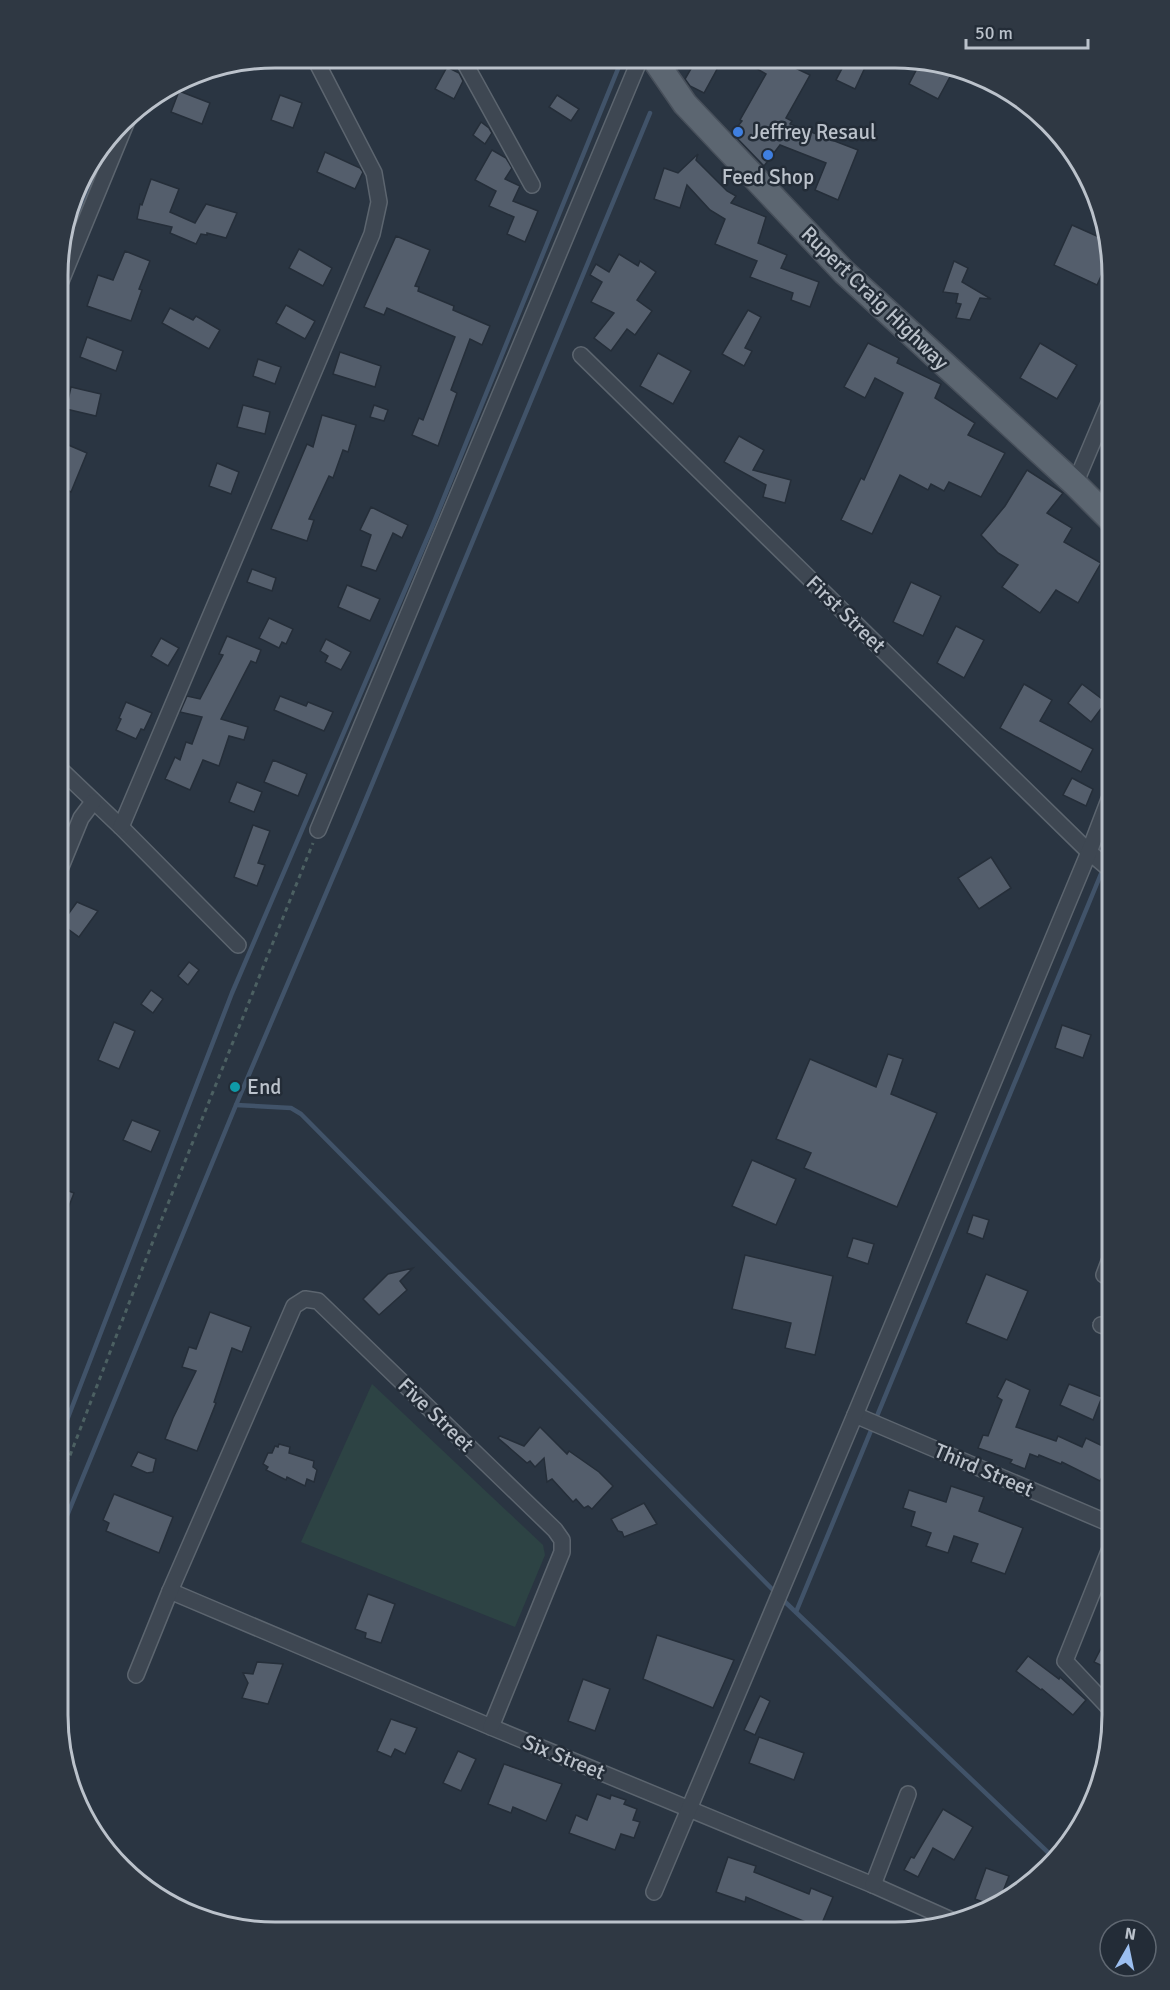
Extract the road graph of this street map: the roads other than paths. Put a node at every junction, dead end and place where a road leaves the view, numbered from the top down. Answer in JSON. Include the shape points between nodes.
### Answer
{"nodes":[{"id":1,"x":320,"y":68,"type":"edge"},
{"id":2,"x":468,"y":68,"type":"edge"},
{"id":3,"x":636,"y":68,"type":"edge"},
{"id":4,"x":660,"y":68,"type":"edge"},
{"id":5,"x":122,"y":135,"type":"edge"},
{"id":6,"x":532,"y":185,"type":"dead end"},
{"id":7,"x":68,"y":263,"type":"edge"},
{"id":8,"x":581,"y":355,"type":"dead end"},
{"id":9,"x":1102,"y":420,"type":"edge"},
{"id":10,"x":1075,"y":484,"type":"junction"},
{"id":11,"x":1102,"y":511,"type":"edge"},
{"id":12,"x":68,"y":777,"type":"edge"},
{"id":13,"x":93,"y":802,"type":"junction"},
{"id":14,"x":1102,"y":818,"type":"edge"},
{"id":15,"x":121,"y":827,"type":"junction"},
{"id":16,"x":318,"y":830,"type":"road end"},
{"id":17,"x":68,"y":850,"type":"edge"},
{"id":18,"x":1089,"y":852,"type":"junction"},
{"id":19,"x":1102,"y":863,"type":"edge"},
{"id":20,"x":238,"y":945,"type":"dead end"},
{"id":21,"x":855,"y":1415,"type":"junction"},
{"id":22,"x":1102,"y":1520,"type":"edge"},
{"id":23,"x":1102,"y":1568,"type":"edge"},
{"id":24,"x":170,"y":1591,"type":"junction"},
{"id":25,"x":136,"y":1675,"type":"dead end"},
{"id":26,"x":1102,"y":1701,"type":"edge"},
{"id":27,"x":491,"y":1727,"type":"junction"},
{"id":28,"x":908,"y":1794,"type":"dead end"},
{"id":29,"x":688,"y":1808,"type":"junction"},
{"id":30,"x":873,"y":1885,"type":"junction"},
{"id":31,"x":654,"y":1892,"type":"dead end"},
{"id":32,"x":944,"y":1917,"type":"edge"}],
"edges":[{"from":1,"to":15,"type":"street","via":[[374,173],[379,202],[372,234]]},
{"from":2,"to":6,"type":"street"},
{"from":3,"to":16,"type":"street"},
{"from":4,"to":10,"type":"main road","name":"Rupert Craig Highway","via":[[685,104],[844,272]]},
{"from":5,"to":7,"type":"street"},
{"from":8,"to":18,"type":"street","name":"First Street"},
{"from":9,"to":10,"type":"street"},
{"from":10,"to":11,"type":"main road","name":"Rupert Craig Highway"},
{"from":12,"to":13,"type":"street"},
{"from":13,"to":15,"type":"street"},
{"from":13,"to":17,"type":"street","via":[[81,818]]},
{"from":14,"to":18,"type":"street"},
{"from":15,"to":20,"type":"street"},
{"from":18,"to":19,"type":"street","name":"First Street"},
{"from":18,"to":21,"type":"street"},
{"from":21,"to":22,"type":"street","name":"Third Street"},
{"from":21,"to":29,"type":"street"},
{"from":23,"to":26,"type":"street","via":[[1065,1661]]},
{"from":24,"to":25,"type":"street"},
{"from":24,"to":27,"type":"street","name":"Six Street"},
{"from":24,"to":27,"type":"street","name":"Five Street","via":[[294,1306],[305,1299],[318,1301],[562,1540],[562,1552]]},
{"from":27,"to":29,"type":"street","name":"Six Street"},
{"from":28,"to":30,"type":"street"},
{"from":29,"to":30,"type":"street","name":"Six Street"},
{"from":29,"to":31,"type":"street"},
{"from":30,"to":32,"type":"street","name":"Six Street"}]}
